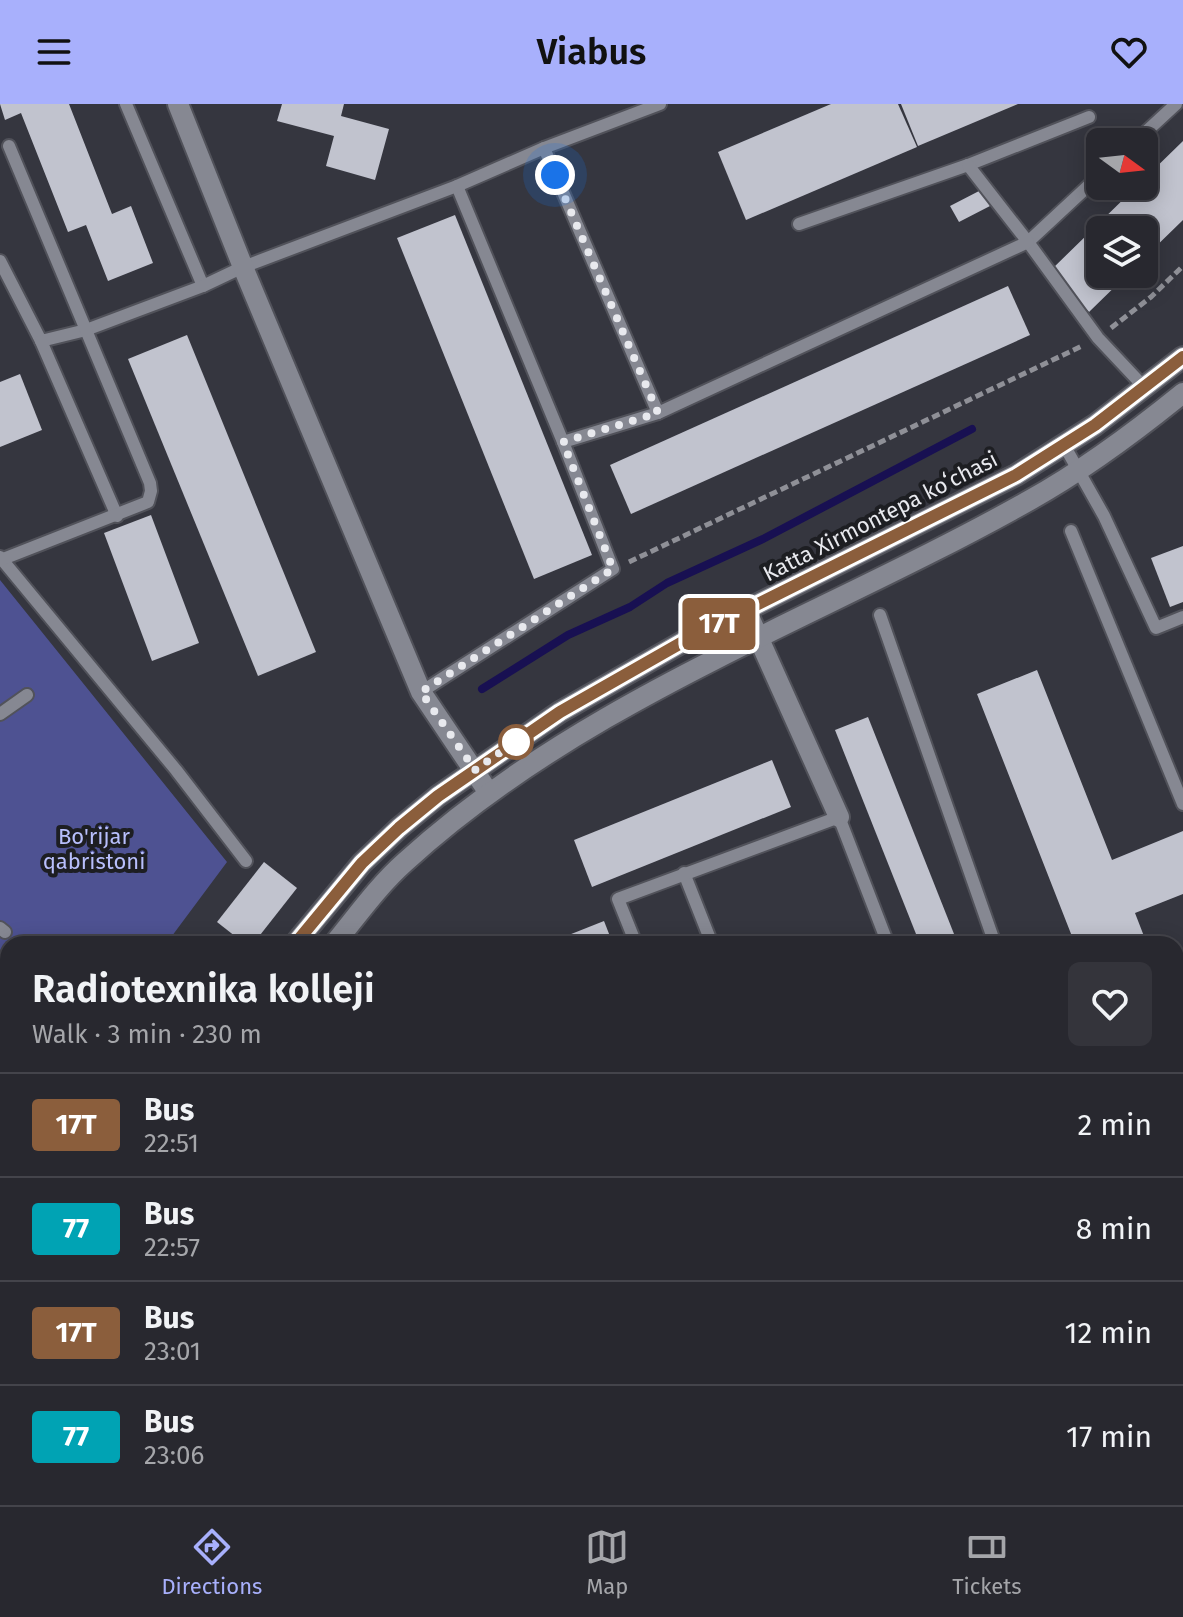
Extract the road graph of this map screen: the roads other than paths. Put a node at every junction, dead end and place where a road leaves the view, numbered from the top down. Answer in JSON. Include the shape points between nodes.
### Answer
{"nodes":[{"id":1,"x":126,"y":104,"type":"edge"},
{"id":2,"x":178,"y":104,"type":"edge"},
{"id":3,"x":660,"y":104,"type":"edge"},
{"id":4,"x":1176,"y":104,"type":"edge"},
{"id":5,"x":639,"y":108,"type":"edge"},
{"id":6,"x":1089,"y":117,"type":"dead end"},
{"id":7,"x":1150,"y":128,"type":"edge"},
{"id":8,"x":9,"y":146,"type":"dead end"},
{"id":9,"x":544,"y":148,"type":"junction"},
{"id":10,"x":968,"y":165,"type":"junction"},
{"id":11,"x":457,"y":186,"type":"junction"},
{"id":12,"x":1086,"y":188,"type":"edge"},
{"id":13,"x":799,"y":224,"type":"dead end"},
{"id":14,"x":1028,"y":242,"type":"junction"},
{"id":15,"x":0,"y":261,"type":"edge"},
{"id":16,"x":243,"y":267,"type":"junction"},
{"id":17,"x":203,"y":286,"type":"junction"},
{"id":18,"x":86,"y":330,"type":"junction"},
{"id":19,"x":41,"y":341,"type":"junction"},
{"id":20,"x":1183,"y":357,"type":"edge"},
{"id":21,"x":1145,"y":388,"type":"junction"},
{"id":22,"x":1183,"y":393,"type":"edge"},
{"id":23,"x":658,"y":413,"type":"junction"},
{"id":24,"x":563,"y":442,"type":"junction"},
{"id":25,"x":1064,"y":445,"type":"junction"},
{"id":26,"x":1078,"y":470,"type":"junction"},
{"id":27,"x":117,"y":516,"type":"junction"},
{"id":28,"x":1071,"y":531,"type":"dead end"},
{"id":29,"x":2,"y":558,"type":"edge"},
{"id":30,"x":746,"y":610,"type":"junction"},
{"id":31,"x":880,"y":615,"type":"dead end"},
{"id":32,"x":1183,"y":617,"type":"edge"},
{"id":33,"x":758,"y":639,"type":"junction"},
{"id":34,"x":421,"y":692,"type":"junction"},
{"id":35,"x":27,"y":695,"type":"dead end"},
{"id":36,"x":0,"y":714,"type":"edge"},
{"id":37,"x":475,"y":770,"type":"junction"},
{"id":38,"x":489,"y":793,"type":"junction"},
{"id":39,"x":1183,"y":804,"type":"edge"},
{"id":40,"x":839,"y":817,"type":"junction"},
{"id":41,"x":246,"y":861,"type":"dead end"},
{"id":42,"x":684,"y":873,"type":"junction"},
{"id":43,"x":302,"y":936,"type":"edge"},
{"id":44,"x":341,"y":936,"type":"edge"},
{"id":45,"x":633,"y":936,"type":"edge"},
{"id":46,"x":709,"y":936,"type":"edge"},
{"id":47,"x":885,"y":936,"type":"edge"},
{"id":48,"x":992,"y":936,"type":"edge"}],
"edges":[{"from":1,"to":17,"type":"lane"},
{"from":2,"to":16,"type":"main road"},
{"from":3,"to":5,"type":"lane"},
{"from":4,"to":7,"type":"lane"},
{"from":5,"to":9,"type":"lane"},
{"from":6,"to":10,"type":"lane"},
{"from":8,"to":18,"type":"lane"},
{"from":9,"to":11,"type":"lane"},
{"from":9,"to":23,"type":"lane"},
{"from":10,"to":13,"type":"lane"},
{"from":10,"to":14,"type":"lane"},
{"from":11,"to":16,"type":"lane"},
{"from":11,"to":24,"type":"lane"},
{"from":12,"to":14,"type":"lane"},
{"from":14,"to":21,"type":"lane","via":[[1098,338]]},
{"from":14,"to":23,"type":"lane"},
{"from":15,"to":19,"type":"lane"},
{"from":16,"to":17,"type":"lane"},
{"from":16,"to":34,"type":"main road"},
{"from":17,"to":18,"type":"lane"},
{"from":18,"to":19,"type":"lane"},
{"from":18,"to":27,"type":"lane","via":[[150,483],[148,502]]},
{"from":19,"to":27,"type":"lane"},
{"from":20,"to":21,"type":"main road","name":"Katta Xirmontepa koʻchasi"},
{"from":21,"to":25,"type":"main road","name":"Katta Xirmontepa koʻchasi"},
{"from":22,"to":26,"type":"main road"},
{"from":23,"to":24,"type":"lane"},
{"from":24,"to":34,"type":"lane","via":[[613,569]]},
{"from":25,"to":26,"type":"lane"},
{"from":25,"to":30,"type":"main road","name":"Katta Xirmontepa koʻchasi","via":[[988,491]]},
{"from":26,"to":32,"type":"lane","via":[[1156,628]]},
{"from":26,"to":33,"type":"main road","via":[[1029,501]]},
{"from":27,"to":29,"type":"lane"},
{"from":28,"to":39,"type":"lane"},
{"from":29,"to":41,"type":"lane"},
{"from":30,"to":33,"type":"main road"},
{"from":30,"to":37,"type":"main road","name":"Katta Xirmontepa koʻchasi","via":[[602,686]]},
{"from":31,"to":48,"type":"lane"},
{"from":33,"to":38,"type":"main road","via":[[620,710]]},
{"from":33,"to":40,"type":"main road"},
{"from":34,"to":37,"type":"main road"},
{"from":35,"to":36,"type":"lane"},
{"from":37,"to":38,"type":"main road"},
{"from":37,"to":43,"type":"main road","name":"Katta Xirmontepa koʻchasi","via":[[380,845]]},
{"from":38,"to":44,"type":"main road","via":[[402,864]]},
{"from":40,"to":42,"type":"lane"},
{"from":40,"to":47,"type":"lane"},
{"from":42,"to":45,"type":"lane","via":[[618,899]]},
{"from":42,"to":46,"type":"lane"}]}
